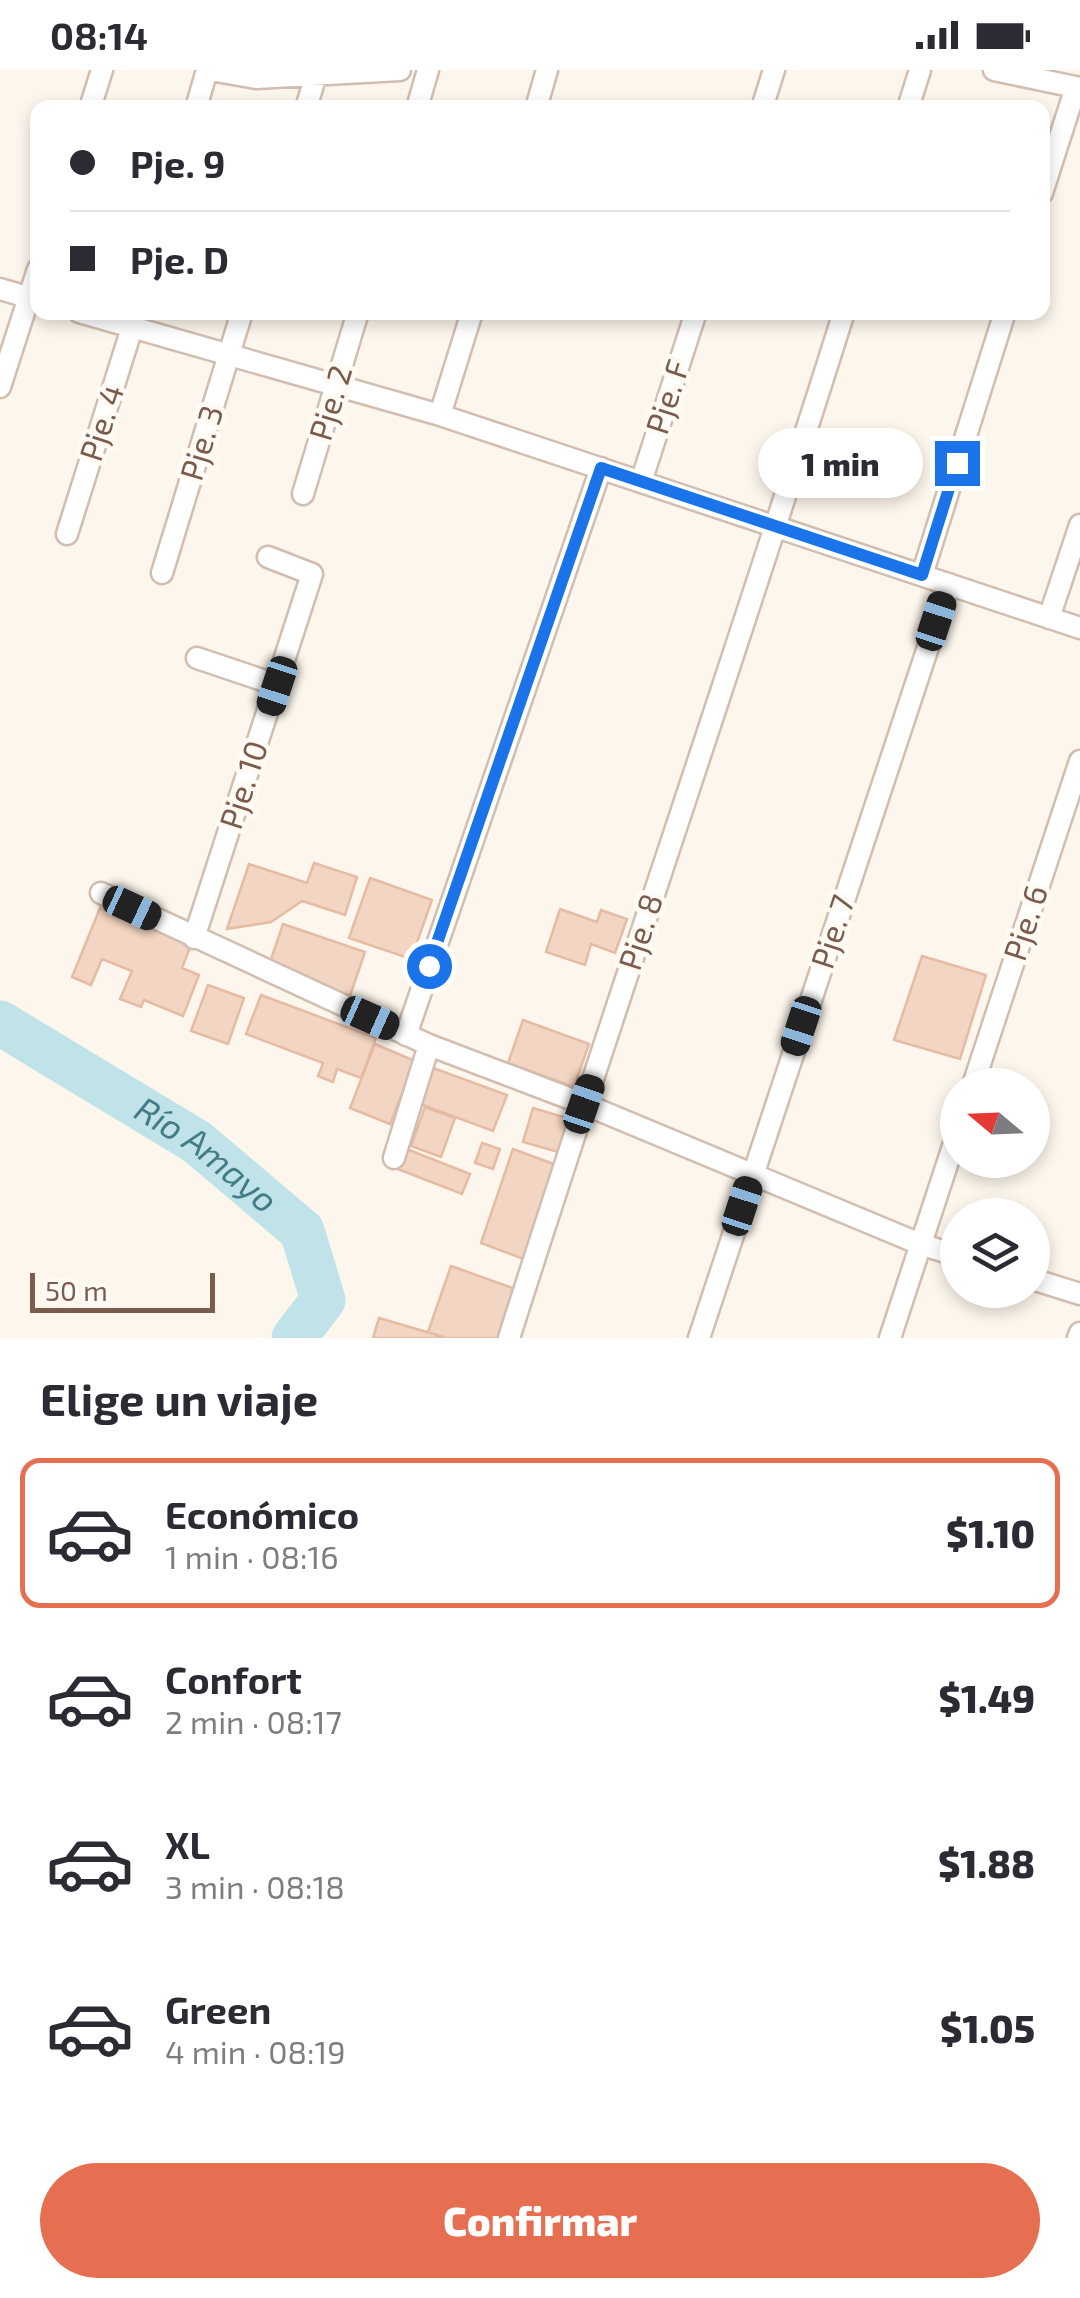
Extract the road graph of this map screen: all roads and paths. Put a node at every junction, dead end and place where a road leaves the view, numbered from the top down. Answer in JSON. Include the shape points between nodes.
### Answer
{"nodes":[{"id":1,"x":102,"y":70,"type":"edge"},
{"id":2,"x":208,"y":70,"type":"edge"},
{"id":3,"x":400,"y":70,"type":"edge"},
{"id":4,"x":428,"y":70,"type":"edge"},
{"id":5,"x":547,"y":70,"type":"edge"},
{"id":6,"x":774,"y":70,"type":"edge"},
{"id":7,"x":920,"y":70,"type":"edge"},
{"id":8,"x":994,"y":70,"type":"edge"},
{"id":9,"x":316,"y":75,"type":"junction"},
{"id":10,"x":1078,"y":88,"type":"edge"},
{"id":11,"x":93,"y":100,"type":"edge"},
{"id":12,"x":199,"y":100,"type":"edge"},
{"id":13,"x":308,"y":100,"type":"edge"},
{"id":14,"x":419,"y":100,"type":"edge"},
{"id":15,"x":538,"y":100,"type":"edge"},
{"id":16,"x":765,"y":100,"type":"edge"},
{"id":17,"x":911,"y":100,"type":"edge"},
{"id":18,"x":1050,"y":170,"type":"edge"},
{"id":19,"x":0,"y":289,"type":"edge"},
{"id":20,"x":30,"y":297,"type":"edge"},
{"id":21,"x":30,"y":306,"type":"edge"},
{"id":22,"x":240,"y":320,"type":"edge"},
{"id":23,"x":356,"y":320,"type":"edge"},
{"id":24,"x":469,"y":320,"type":"edge"},
{"id":25,"x":693,"y":320,"type":"edge"},
{"id":26,"x":842,"y":320,"type":"edge"},
{"id":27,"x":1002,"y":320,"type":"edge"},
{"id":28,"x":135,"y":321,"type":"edge"},
{"id":29,"x":229,"y":355,"type":"junction"},
{"id":30,"x":337,"y":384,"type":"junction"},
{"id":31,"x":0,"y":387,"type":"edge"},
{"id":32,"x":440,"y":414,"type":"junction"},
{"id":33,"x":601,"y":468,"type":"junction"},
{"id":34,"x":641,"y":482,"type":"junction"},
{"id":35,"x":303,"y":494,"type":"dead end"},
{"id":36,"x":1080,"y":526,"type":"edge"},
{"id":37,"x":777,"y":527,"type":"junction"},
{"id":38,"x":68,"y":534,"type":"dead end"},
{"id":39,"x":268,"y":558,"type":"dead end"},
{"id":40,"x":162,"y":574,"type":"dead end"},
{"id":41,"x":922,"y":575,"type":"junction"},
{"id":42,"x":948,"y":584,"type":"junction"},
{"id":43,"x":1049,"y":618,"type":"junction"},
{"id":44,"x":1080,"y":628,"type":"edge"},
{"id":45,"x":198,"y":658,"type":"dead end"},
{"id":46,"x":277,"y":686,"type":"junction"},
{"id":47,"x":1080,"y":761,"type":"edge"},
{"id":48,"x":101,"y":894,"type":"dead end"},
{"id":49,"x":194,"y":938,"type":"junction"},
{"id":50,"x":406,"y":1034,"type":"junction"},
{"id":51,"x":429,"y":1044,"type":"junction"},
{"id":52,"x":979,"y":1068,"type":"edge"},
{"id":53,"x":584,"y":1104,"type":"junction"},
{"id":54,"x":394,"y":1158,"type":"dead end"},
{"id":55,"x":752,"y":1174,"type":"junction"},
{"id":56,"x":942,"y":1178,"type":"edge"},
{"id":57,"x":920,"y":1244,"type":"junction"},
{"id":58,"x":940,"y":1250,"type":"edge"},
{"id":59,"x":1050,"y":1285,"type":"edge"},
{"id":60,"x":1080,"y":1294,"type":"edge"},
{"id":61,"x":510,"y":1338,"type":"edge"},
{"id":62,"x":699,"y":1338,"type":"edge"},
{"id":63,"x":890,"y":1338,"type":"edge"}],
"edges":[{"from":1,"to":11,"type":"street"},
{"from":2,"to":9,"type":"street","via":[[256,78]]},
{"from":2,"to":12,"type":"street"},
{"from":3,"to":9,"type":"street"},
{"from":4,"to":14,"type":"street"},
{"from":5,"to":15,"type":"street"},
{"from":6,"to":16,"type":"street"},
{"from":7,"to":17,"type":"street"},
{"from":8,"to":10,"type":"street"},
{"from":9,"to":13,"type":"street"},
{"from":10,"to":18,"type":"street"},
{"from":19,"to":20,"type":"street"},
{"from":21,"to":31,"type":"street"},
{"from":22,"to":29,"type":"street","name":"Pje. 3"},
{"from":23,"to":30,"type":"street","name":"Pje. 2"},
{"from":24,"to":32,"type":"street"},
{"from":25,"to":34,"type":"street","name":"Pje. F"},
{"from":26,"to":37,"type":"street","name":"Pje. 8"},
{"from":27,"to":41,"type":"street"},
{"from":28,"to":29,"type":"street"},
{"from":28,"to":38,"type":"street","name":"Pje. 4"},
{"from":29,"to":30,"type":"street"},
{"from":29,"to":40,"type":"street","name":"Pje. 3"},
{"from":30,"to":32,"type":"street"},
{"from":30,"to":35,"type":"street","name":"Pje. 2"},
{"from":32,"to":33,"type":"street"},
{"from":33,"to":34,"type":"street"},
{"from":33,"to":50,"type":"street"},
{"from":34,"to":37,"type":"street"},
{"from":36,"to":43,"type":"street"},
{"from":37,"to":41,"type":"street"},
{"from":37,"to":53,"type":"street","name":"Pje. 8"},
{"from":39,"to":46,"type":"street","name":"Pje. 10","via":[[312,574]]},
{"from":41,"to":42,"type":"street"},
{"from":42,"to":43,"type":"street"},
{"from":42,"to":55,"type":"street","name":"Pje. 7"},
{"from":43,"to":44,"type":"street"},
{"from":45,"to":46,"type":"street"},
{"from":46,"to":49,"type":"street","name":"Pje. 10"},
{"from":47,"to":52,"type":"street","name":"Pje. 6"},
{"from":48,"to":49,"type":"street"},
{"from":49,"to":50,"type":"street"},
{"from":50,"to":51,"type":"street"},
{"from":51,"to":53,"type":"street"},
{"from":51,"to":54,"type":"street"},
{"from":53,"to":55,"type":"street"},
{"from":53,"to":61,"type":"street","name":"Pje. 8"},
{"from":55,"to":57,"type":"street"},
{"from":55,"to":62,"type":"street","name":"Pje. 7"},
{"from":56,"to":57,"type":"street"},
{"from":57,"to":58,"type":"street"},
{"from":57,"to":63,"type":"street"},
{"from":59,"to":60,"type":"street"}]}
